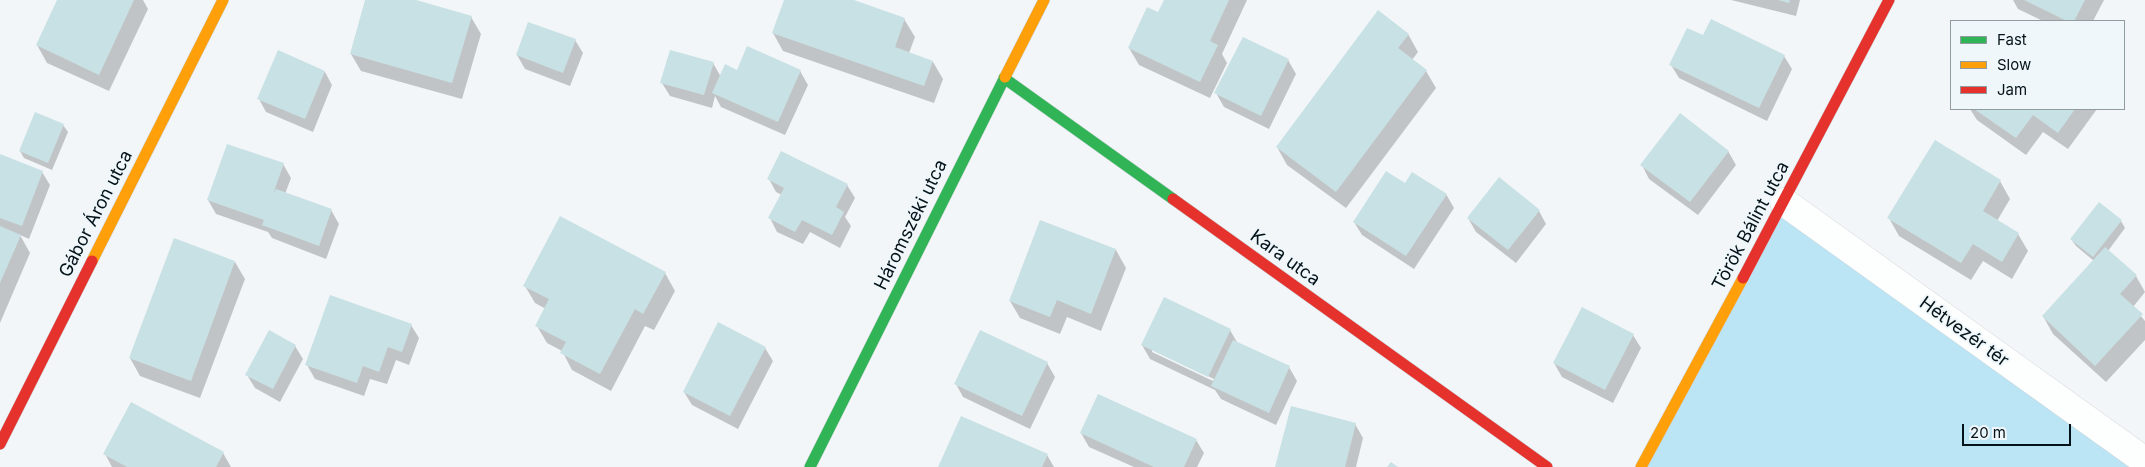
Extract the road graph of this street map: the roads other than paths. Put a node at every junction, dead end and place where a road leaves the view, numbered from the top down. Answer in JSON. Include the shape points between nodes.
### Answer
{"nodes":[{"id":1,"x":223,"y":0,"type":"edge"},
{"id":2,"x":1044,"y":0,"type":"edge"},
{"id":3,"x":1889,"y":0,"type":"edge"},
{"id":4,"x":1004,"y":78,"type":"junction"},
{"id":5,"x":1784,"y":202,"type":"junction"},
{"id":6,"x":0,"y":444,"type":"edge"},
{"id":7,"x":2145,"y":461,"type":"edge"},
{"id":8,"x":810,"y":467,"type":"edge"},
{"id":9,"x":1547,"y":467,"type":"edge"},
{"id":10,"x":1641,"y":467,"type":"edge"}],
"edges":[{"from":1,"to":6,"type":"street","name":"Gábor Áron utca"},
{"from":2,"to":4,"type":"street","name":"Háromszéki utca"},
{"from":3,"to":5,"type":"street","name":"Török Bálint utca"},
{"from":4,"to":8,"type":"street","name":"Háromszéki utca"},
{"from":4,"to":9,"type":"street","name":"Kara utca"},
{"from":5,"to":7,"type":"street","name":"Hétvezér tér"},
{"from":5,"to":10,"type":"street","name":"Török Bálint utca"}]}
